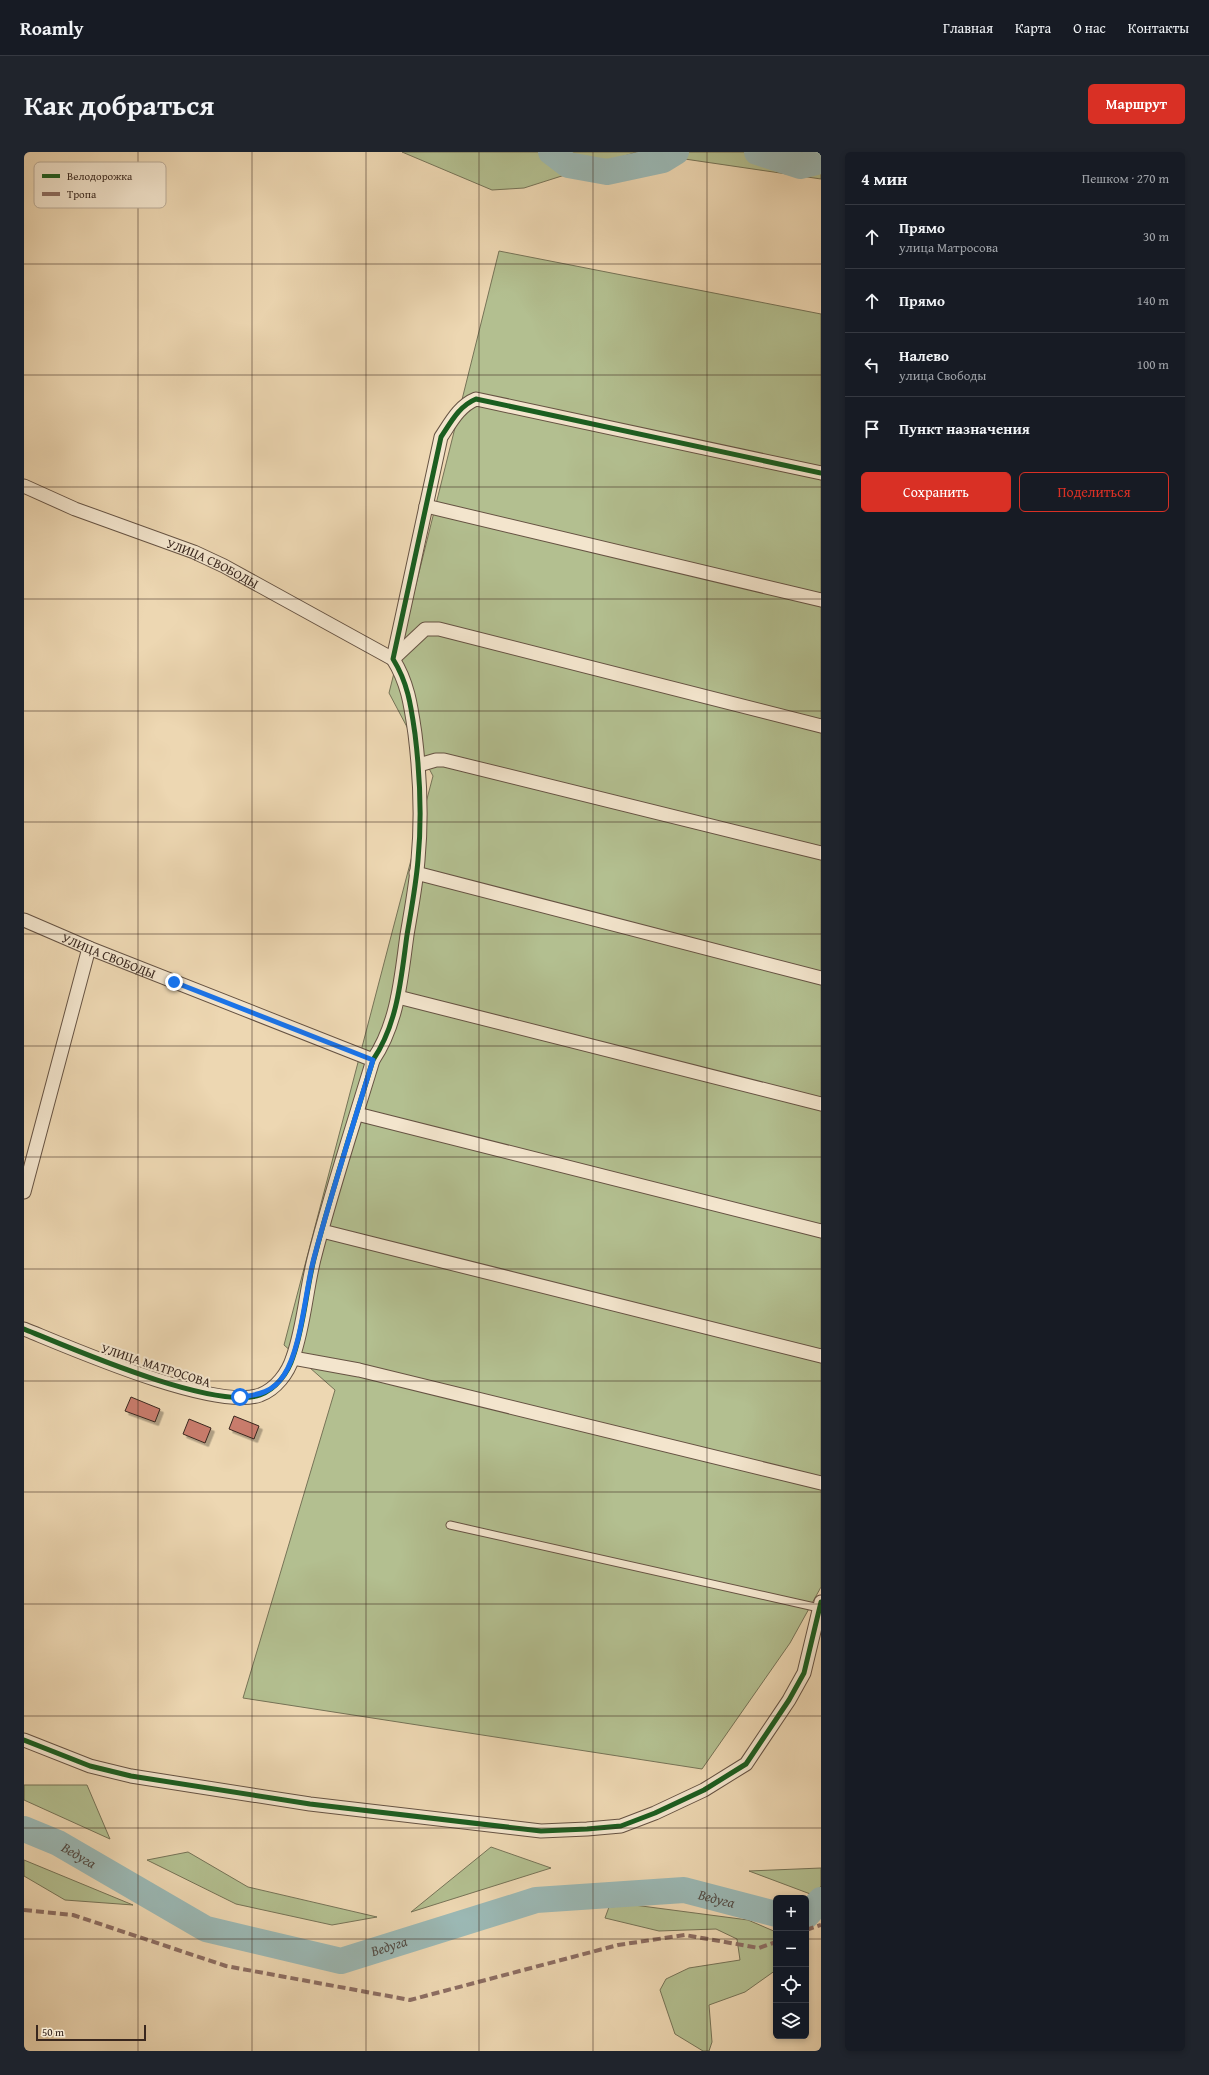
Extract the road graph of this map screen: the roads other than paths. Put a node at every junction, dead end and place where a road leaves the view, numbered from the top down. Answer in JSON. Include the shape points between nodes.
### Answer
{"nodes":[{"id":1,"x":821,"y":473,"type":"edge"},
{"id":2,"x":24,"y":486,"type":"edge"},
{"id":3,"x":426,"y":506,"type":"junction"},
{"id":4,"x":821,"y":600,"type":"edge"},
{"id":5,"x":393,"y":659,"type":"junction"},
{"id":6,"x":821,"y":726,"type":"edge"},
{"id":7,"x":419,"y":765,"type":"junction"},
{"id":8,"x":821,"y":853,"type":"edge"},
{"id":9,"x":416,"y":873,"type":"junction"},
{"id":10,"x":24,"y":920,"type":"edge"},
{"id":11,"x":89,"y":948,"type":"junction"},
{"id":12,"x":821,"y":978,"type":"edge"},
{"id":13,"x":398,"y":997,"type":"junction"},
{"id":14,"x":373,"y":1060,"type":"junction"},
{"id":15,"x":821,"y":1104,"type":"edge"},
{"id":16,"x":357,"y":1114,"type":"junction"},
{"id":17,"x":24,"y":1192,"type":"edge"},
{"id":18,"x":322,"y":1230,"type":"junction"},
{"id":19,"x":821,"y":1231,"type":"edge"},
{"id":20,"x":24,"y":1329,"type":"edge"},
{"id":21,"x":821,"y":1356,"type":"edge"},
{"id":22,"x":293,"y":1358,"type":"junction"},
{"id":23,"x":821,"y":1483,"type":"edge"},
{"id":24,"x":450,"y":1525,"type":"dead end"},
{"id":25,"x":820,"y":1605,"type":"edge"},
{"id":26,"x":24,"y":1740,"type":"edge"}],
"edges":[{"from":1,"to":3,"type":"street","via":[[476,399],[454,416],[441,437]]},
{"from":2,"to":5,"type":"street","name":"УЛИЦА СВОБОДЫ","via":[[75,509],[194,552],[224,566]]},
{"from":3,"to":4,"type":"street"},
{"from":3,"to":5,"type":"street"},
{"from":5,"to":6,"type":"street","via":[[425,629],[439,629]]},
{"from":5,"to":7,"type":"street","name":"УЛИЦА МАТРОСОВА","via":[[402,673],[411,702]]},
{"from":7,"to":8,"type":"street","via":[[444,760]]},
{"from":7,"to":9,"type":"street","name":"УЛИЦА МАТРОСОВА","via":[[420,802]]},
{"from":9,"to":12,"type":"street"},
{"from":9,"to":13,"type":"street","name":"УЛИЦА МАТРОСОВА"},
{"from":10,"to":11,"type":"street","name":"УЛИЦА СВОБОДЫ"},
{"from":11,"to":14,"type":"street","name":"УЛИЦА СВОБОДЫ"},
{"from":11,"to":17,"type":"street"},
{"from":13,"to":14,"type":"street","name":"УЛИЦА МАТРОСОВА","via":[[384,1043]]},
{"from":13,"to":15,"type":"street"},
{"from":14,"to":16,"type":"street","name":"УЛИЦА МАТРОСОВА"},
{"from":16,"to":18,"type":"street","name":"УЛИЦА МАТРОСОВА"},
{"from":16,"to":19,"type":"street"},
{"from":18,"to":21,"type":"street"},
{"from":18,"to":22,"type":"street","name":"УЛИЦА МАТРОСОВА"},
{"from":20,"to":22,"type":"street","name":"УЛИЦА МАТРОСОВА","via":[[169,1384],[214,1395],[259,1395],[273,1389]]},
{"from":22,"to":23,"type":"street","via":[[359,1370]]},
{"from":24,"to":25,"type":"lane"},
{"from":25,"to":26,"type":"street","via":[[804,1673],[746,1764],[704,1790],[621,1826],[541,1831],[310,1804],[131,1776],[90,1766]]}]}
